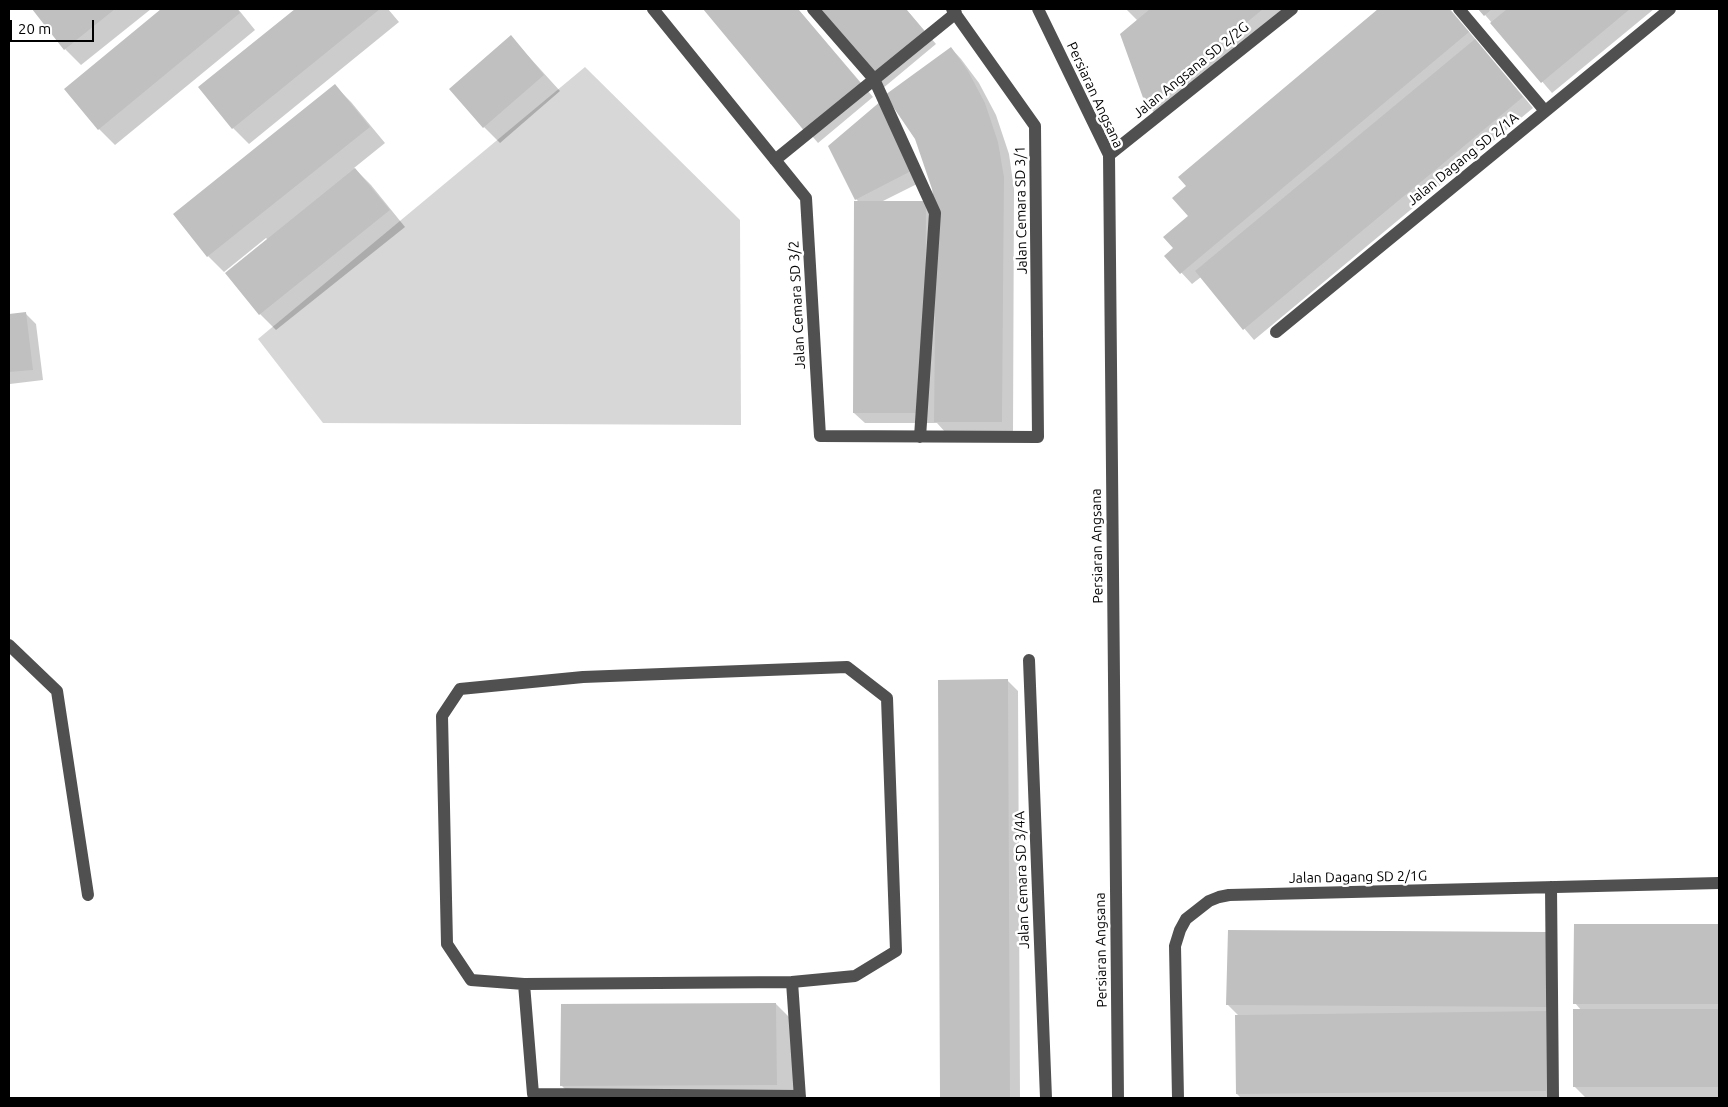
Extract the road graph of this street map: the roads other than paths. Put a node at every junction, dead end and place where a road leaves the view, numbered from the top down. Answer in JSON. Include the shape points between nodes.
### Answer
{"nodes":[{"id":1,"x":652,"y":9,"type":"edge"},
{"id":2,"x":813,"y":9,"type":"edge"},
{"id":3,"x":1038,"y":9,"type":"edge"},
{"id":4,"x":1292,"y":9,"type":"edge"},
{"id":5,"x":1459,"y":9,"type":"edge"},
{"id":6,"x":1670,"y":9,"type":"edge"},
{"id":7,"x":954,"y":11,"type":"edge"},
{"id":8,"x":874,"y":79,"type":"junction"},
{"id":9,"x":1545,"y":111,"type":"junction"},
{"id":10,"x":1109,"y":155,"type":"junction"},
{"id":11,"x":775,"y":160,"type":"junction"},
{"id":12,"x":1276,"y":332,"type":"dead end"},
{"id":13,"x":920,"y":436,"type":"junction"},
{"id":14,"x":1038,"y":438,"type":"joint"},
{"id":15,"x":9,"y":645,"type":"edge"},
{"id":16,"x":1028,"y":660,"type":"dead end"},
{"id":17,"x":1719,"y":883,"type":"edge"},
{"id":18,"x":1551,"y":887,"type":"junction"},
{"id":19,"x":88,"y":895,"type":"dead end"},
{"id":20,"x":792,"y":982,"type":"junction"},
{"id":21,"x":524,"y":984,"type":"junction"},
{"id":22,"x":800,"y":1097,"type":"edge"},
{"id":23,"x":1046,"y":1098,"type":"edge"},
{"id":24,"x":1118,"y":1098,"type":"edge"},
{"id":25,"x":1178,"y":1098,"type":"edge"},
{"id":26,"x":1553,"y":1098,"type":"edge"}],
"edges":[{"from":1,"to":11,"type":"street","name":"Jalan Cemara SD 3/2"},
{"from":2,"to":8,"type":"street"},
{"from":3,"to":10,"type":"street","name":"Persiaran Angsana"},
{"from":4,"to":10,"type":"street","name":"Jalan Angsana SD 2/2G"},
{"from":5,"to":9,"type":"street"},
{"from":6,"to":9,"type":"street","name":"Jalan Dagang SD 2/1A"},
{"from":7,"to":8,"type":"street"},
{"from":7,"to":14,"type":"street","name":"Jalan Cemara SD 3/1","via":[[1035,126]]},
{"from":8,"to":11,"type":"street"},
{"from":8,"to":13,"type":"street","via":[[935,213]]},
{"from":9,"to":12,"type":"street","name":"Jalan Dagang SD 2/1A"},
{"from":10,"to":24,"type":"street","name":"Persiaran Angsana"},
{"from":11,"to":13,"type":"street","name":"Jalan Cemara SD 3/2","via":[[806,198],[820,436]]},
{"from":13,"to":14,"type":"street","name":"Jalan Cemara SD 3/2"},
{"from":15,"to":19,"type":"street","via":[[57,691]]},
{"from":16,"to":23,"type":"street","name":"Jalan Cemara SD 3/4A"},
{"from":17,"to":18,"type":"street","name":"Jalan Dagang SD 2/1G"},
{"from":18,"to":25,"type":"street","name":"Jalan Dagang SD 2/1G","via":[[1229,895],[1209,901],[1186,919],[1175,946]]},
{"from":18,"to":26,"type":"street"},
{"from":20,"to":21,"type":"street"},
{"from":20,"to":21,"type":"street","via":[[856,976],[896,951],[887,698],[846,666],[583,677],[460,689],[442,716],[447,944],[470,980]]},
{"from":20,"to":22,"type":"street"},
{"from":21,"to":22,"type":"street","via":[[533,1094]]}]}
